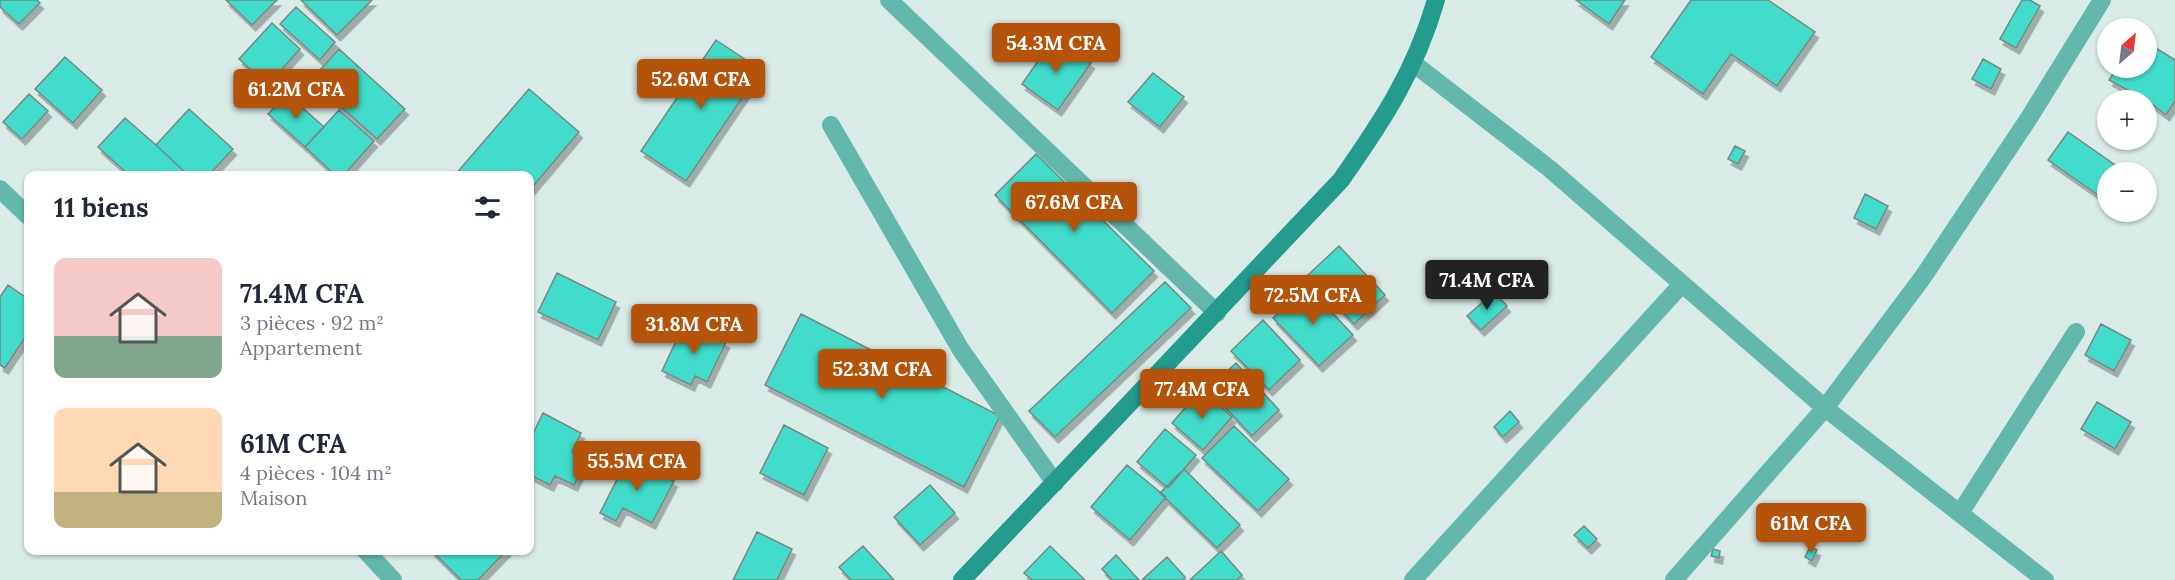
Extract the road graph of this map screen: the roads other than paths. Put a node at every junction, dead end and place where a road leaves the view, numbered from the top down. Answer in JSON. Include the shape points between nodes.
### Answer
{"nodes":[{"id":1,"x":889,"y":0,"type":"edge"},
{"id":2,"x":1436,"y":0,"type":"edge"},
{"id":3,"x":2102,"y":0,"type":"edge"},
{"id":4,"x":1413,"y":63,"type":"junction"},
{"id":5,"x":831,"y":125,"type":"dead end"},
{"id":6,"x":0,"y":189,"type":"edge"},
{"id":7,"x":24,"y":212,"type":"edge"},
{"id":8,"x":1682,"y":284,"type":"junction"},
{"id":9,"x":1218,"y":313,"type":"junction"},
{"id":10,"x":2076,"y":332,"type":"dead end"},
{"id":11,"x":1825,"y":408,"type":"junction"},
{"id":12,"x":1055,"y":483,"type":"junction"},
{"id":13,"x":1960,"y":513,"type":"junction"},
{"id":14,"x":370,"y":555,"type":"edge"},
{"id":15,"x":393,"y":580,"type":"edge"},
{"id":16,"x":962,"y":580,"type":"edge"},
{"id":17,"x":1413,"y":580,"type":"edge"},
{"id":18,"x":1674,"y":580,"type":"edge"},
{"id":19,"x":2045,"y":580,"type":"edge"}],
"edges":[{"from":1,"to":9,"type":"street"},
{"from":2,"to":4,"type":"street"},
{"from":3,"to":11,"type":"street","via":[[2030,118],[1923,277]]},
{"from":4,"to":8,"type":"street","via":[[1550,169]]},
{"from":4,"to":9,"type":"street","via":[[1381,124],[1341,180]]},
{"from":5,"to":12,"type":"street","via":[[961,350]]},
{"from":6,"to":7,"type":"street"},
{"from":8,"to":11,"type":"street"},
{"from":8,"to":17,"type":"street"},
{"from":9,"to":12,"type":"street"},
{"from":10,"to":13,"type":"street"},
{"from":11,"to":13,"type":"street"},
{"from":11,"to":18,"type":"street"},
{"from":12,"to":16,"type":"street"},
{"from":13,"to":19,"type":"street"},
{"from":14,"to":15,"type":"street"}]}
